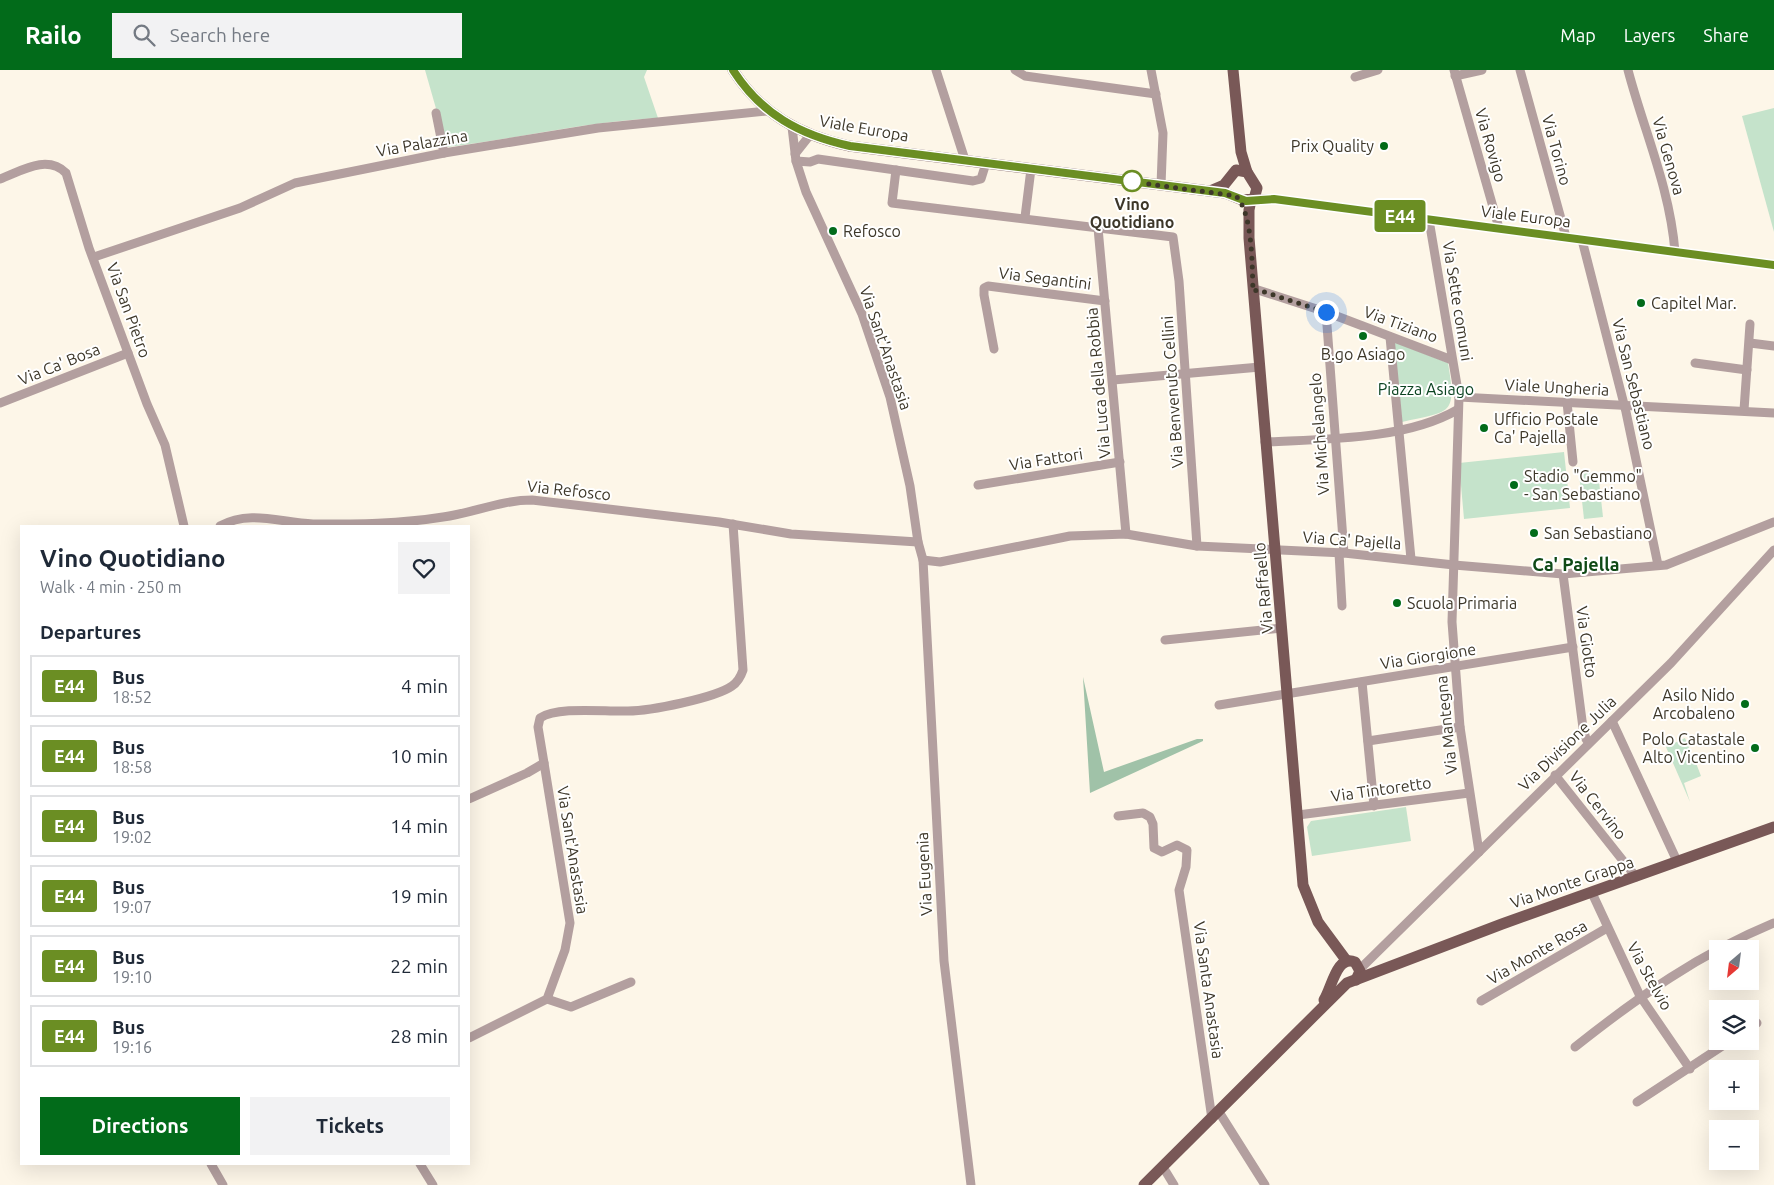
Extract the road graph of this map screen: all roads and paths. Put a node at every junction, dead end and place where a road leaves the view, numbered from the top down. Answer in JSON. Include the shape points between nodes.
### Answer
{"nodes":[{"id":1,"x":733,"y":70,"type":"edge"},
{"id":2,"x":936,"y":70,"type":"edge"},
{"id":3,"x":1015,"y":70,"type":"edge"},
{"id":4,"x":1151,"y":70,"type":"edge"},
{"id":5,"x":1233,"y":70,"type":"edge"},
{"id":6,"x":1378,"y":70,"type":"edge"},
{"id":7,"x":1482,"y":70,"type":"edge"},
{"id":8,"x":1520,"y":70,"type":"edge"},
{"id":9,"x":1628,"y":70,"type":"edge"},
{"id":10,"x":1454,"y":73,"type":"edge"},
{"id":11,"x":1355,"y":77,"type":"dead end"},
{"id":12,"x":1156,"y":94,"type":"junction"},
{"id":13,"x":767,"y":111,"type":"junction"},
{"id":14,"x":436,"y":113,"type":"dead end"},
{"id":15,"x":792,"y":127,"type":"junction"},
{"id":16,"x":810,"y":135,"type":"junction"},
{"id":17,"x":1241,"y":152,"type":"junction"},
{"id":18,"x":444,"y":153,"type":"junction"},
{"id":19,"x":795,"y":158,"type":"junction"},
{"id":20,"x":965,"y":160,"type":"junction"},
{"id":21,"x":986,"y":163,"type":"junction"},
{"id":22,"x":1031,"y":169,"type":"junction"},
{"id":23,"x":896,"y":170,"type":"junction"},
{"id":24,"x":1247,"y":172,"type":"junction"},
{"id":25,"x":1230,"y":176,"type":"junction"},
{"id":26,"x":0,"y":179,"type":"edge"},
{"id":27,"x":1161,"y":185,"type":"junction"},
{"id":28,"x":1210,"y":191,"type":"junction"},
{"id":29,"x":1254,"y":196,"type":"junction"},
{"id":30,"x":1237,"y":197,"type":"junction"},
{"id":31,"x":1024,"y":217,"type":"junction"},
{"id":32,"x":1429,"y":220,"type":"junction"},
{"id":33,"x":1248,"y":222,"type":"junction"},
{"id":34,"x":1098,"y":228,"type":"junction"},
{"id":35,"x":1499,"y":228,"type":"junction"},
{"id":36,"x":1566,"y":237,"type":"junction"},
{"id":37,"x":1582,"y":240,"type":"junction"},
{"id":38,"x":1675,"y":252,"type":"junction"},
{"id":39,"x":94,"y":257,"type":"junction"},
{"id":40,"x":1774,"y":265,"type":"edge"},
{"id":41,"x":1253,"y":291,"type":"junction"},
{"id":42,"x":1105,"y":301,"type":"junction"},
{"id":43,"x":1326,"y":312,"type":"junction"},
{"id":44,"x":1750,"y":324,"type":"dead end"},
{"id":45,"x":1390,"y":337,"type":"junction"},
{"id":46,"x":1750,"y":343,"type":"junction"},
{"id":47,"x":1774,"y":346,"type":"edge"},
{"id":48,"x":994,"y":349,"type":"dead end"},
{"id":49,"x":128,"y":353,"type":"junction"},
{"id":50,"x":1452,"y":360,"type":"junction"},
{"id":51,"x":1695,"y":363,"type":"dead end"},
{"id":52,"x":1260,"y":367,"type":"junction"},
{"id":53,"x":1747,"y":370,"type":"junction"},
{"id":54,"x":1186,"y":372,"type":"junction"},
{"id":55,"x":1113,"y":380,"type":"junction"},
{"id":56,"x":1459,"y":397,"type":"junction"},
{"id":57,"x":1567,"y":402,"type":"junction"},
{"id":58,"x":0,"y":403,"type":"edge"},
{"id":59,"x":1625,"y":406,"type":"junction"},
{"id":60,"x":1458,"y":410,"type":"junction"},
{"id":61,"x":1744,"y":410,"type":"junction"},
{"id":62,"x":1774,"y":412,"type":"edge"},
{"id":63,"x":1398,"y":430,"type":"junction"},
{"id":64,"x":1334,"y":439,"type":"junction"},
{"id":65,"x":1265,"y":442,"type":"junction"},
{"id":66,"x":1120,"y":462,"type":"junction"},
{"id":67,"x":1574,"y":462,"type":"dead end"},
{"id":68,"x":978,"y":485,"type":"dead end"},
{"id":69,"x":1774,"y":522,"type":"edge"},
{"id":70,"x":733,"y":524,"type":"junction"},
{"id":71,"x":184,"y":525,"type":"edge"},
{"id":72,"x":222,"y":525,"type":"edge"},
{"id":73,"x":1126,"y":534,"type":"junction"},
{"id":74,"x":918,"y":542,"type":"junction"},
{"id":75,"x":1197,"y":546,"type":"junction"},
{"id":76,"x":1276,"y":550,"type":"junction"},
{"id":77,"x":1774,"y":550,"type":"edge"},
{"id":78,"x":1341,"y":553,"type":"junction"},
{"id":79,"x":1411,"y":559,"type":"junction"},
{"id":80,"x":923,"y":560,"type":"junction"},
{"id":81,"x":1454,"y":565,"type":"junction"},
{"id":82,"x":1658,"y":565,"type":"junction"},
{"id":83,"x":1563,"y":574,"type":"junction"},
{"id":84,"x":1342,"y":606,"type":"dead end"},
{"id":85,"x":1282,"y":628,"type":"junction"},
{"id":86,"x":1165,"y":640,"type":"dead end"},
{"id":87,"x":1573,"y":647,"type":"junction"},
{"id":88,"x":1455,"y":667,"type":"junction"},
{"id":89,"x":1362,"y":682,"type":"junction"},
{"id":90,"x":1288,"y":694,"type":"junction"},
{"id":91,"x":1218,"y":705,"type":"dead end"},
{"id":92,"x":1612,"y":721,"type":"junction"},
{"id":93,"x":1460,"y":727,"type":"junction"},
{"id":94,"x":1368,"y":741,"type":"junction"},
{"id":95,"x":1589,"y":743,"type":"junction"},
{"id":96,"x":544,"y":763,"type":"junction"},
{"id":97,"x":1555,"y":775,"type":"junction"},
{"id":98,"x":1469,"y":794,"type":"junction"},
{"id":99,"x":470,"y":799,"type":"edge"},
{"id":100,"x":1374,"y":806,"type":"junction"},
{"id":101,"x":1298,"y":815,"type":"junction"},
{"id":102,"x":1118,"y":816,"type":"dead end"},
{"id":103,"x":1774,"y":827,"type":"edge"},
{"id":104,"x":1479,"y":852,"type":"junction"},
{"id":105,"x":1677,"y":861,"type":"junction"},
{"id":106,"x":1636,"y":877,"type":"junction"},
{"id":107,"x":1592,"y":893,"type":"junction"},
{"id":108,"x":1774,"y":923,"type":"edge"},
{"id":109,"x":1607,"y":928,"type":"junction"},
{"id":110,"x":1349,"y":971,"type":"junction"},
{"id":111,"x":631,"y":982,"type":"dead end"},
{"id":112,"x":1640,"y":996,"type":"junction"},
{"id":113,"x":547,"y":999,"type":"junction"},
{"id":114,"x":1481,"y":1001,"type":"dead end"},
{"id":115,"x":470,"y":1038,"type":"edge"},
{"id":116,"x":1575,"y":1047,"type":"dead end"},
{"id":117,"x":1717,"y":1050,"type":"edge"},
{"id":118,"x":1690,"y":1069,"type":"junction"},
{"id":119,"x":1637,"y":1102,"type":"dead end"},
{"id":120,"x":1216,"y":1115,"type":"junction"},
{"id":121,"x":212,"y":1165,"type":"edge"},
{"id":122,"x":421,"y":1165,"type":"edge"},
{"id":123,"x":1163,"y":1166,"type":"junction"},
{"id":124,"x":223,"y":1185,"type":"edge"},
{"id":125,"x":433,"y":1185,"type":"edge"},
{"id":126,"x":971,"y":1185,"type":"edge"},
{"id":127,"x":1144,"y":1185,"type":"edge"},
{"id":128,"x":1174,"y":1185,"type":"edge"},
{"id":129,"x":1266,"y":1185,"type":"edge"}],
"edges":[{"from":1,"to":13,"type":"main road","name":"Viale Europa"},
{"from":2,"to":20,"type":"street"},
{"from":3,"to":12,"type":"street","via":[[1025,76]]},
{"from":4,"to":12,"type":"street"},
{"from":5,"to":17,"type":"main road"},
{"from":6,"to":11,"type":"street"},
{"from":7,"to":10,"type":"street"},
{"from":8,"to":36,"type":"street","name":"Via Torino"},
{"from":9,"to":38,"type":"street","name":"Via Genova","via":[[1658,163],[1674,232]]},
{"from":10,"to":35,"type":"street","name":"Via Rovigo"},
{"from":12,"to":27,"type":"street","via":[[1163,133]]},
{"from":13,"to":15,"type":"main road","name":"Viale Europa"},
{"from":13,"to":18,"type":"street","name":"Via Palazzina","via":[[598,128]]},
{"from":14,"to":18,"type":"street"},
{"from":15,"to":16,"type":"main road","name":"Viale Europa"},
{"from":15,"to":19,"type":"street","name":"Via Sant'Anastasia"},
{"from":16,"to":19,"type":"street"},
{"from":16,"to":20,"type":"main road","name":"Viale Europa","via":[[850,146]]},
{"from":17,"to":24,"type":"main road"},
{"from":17,"to":25,"type":"main road"},
{"from":18,"to":39,"type":"street","name":"Via Palazzina","via":[[295,183],[240,208]]},
{"from":19,"to":23,"type":"street"},
{"from":19,"to":74,"type":"street","name":"Via Sant'Anastasia","via":[[806,192],[862,314],[890,398],[910,486]]},
{"from":20,"to":21,"type":"main road","name":"Viale Europa"},
{"from":21,"to":22,"type":"main road","name":"Viale Europa"},
{"from":21,"to":23,"type":"street","via":[[982,179],[973,181]]},
{"from":22,"to":27,"type":"main road","name":"Viale Europa"},
{"from":22,"to":31,"type":"street"},
{"from":23,"to":31,"type":"street","via":[[892,203]]},
{"from":24,"to":25,"type":"main road","via":[[1236,170]]},
{"from":24,"to":29,"type":"main road"},
{"from":25,"to":28,"type":"main road","via":[[1219,188]]},
{"from":25,"to":30,"type":"main road","via":[[1229,186]]},
{"from":26,"to":39,"type":"street","name":"Via San Pietro","via":[[38,164],[60,167],[66,173]]},
{"from":27,"to":28,"type":"main road","name":"Viale Europa"},
{"from":28,"to":30,"type":"main road","name":"Viale Europa"},
{"from":29,"to":30,"type":"main road","name":"Viale Europa","via":[[1242,200]]},
{"from":29,"to":32,"type":"street","name":"Viale Europa"},
{"from":29,"to":33,"type":"main road","name":"Via Raffaello"},
{"from":30,"to":33,"type":"main road","name":"Via Raffaello"},
{"from":31,"to":34,"type":"street"},
{"from":32,"to":35,"type":"street","name":"Viale Europa"},
{"from":32,"to":50,"type":"street","name":"Via Sette comuni"},
{"from":33,"to":41,"type":"main road","name":"Via Raffaello"},
{"from":34,"to":42,"type":"street","name":"Via Luca della Robbia"},
{"from":34,"to":54,"type":"street","name":"Via Benvenuto Cellini","via":[[1173,237]]},
{"from":35,"to":36,"type":"street","name":"Viale Europa"},
{"from":36,"to":37,"type":"street","name":"Viale Europa"},
{"from":37,"to":38,"type":"street","name":"Viale Europa"},
{"from":37,"to":59,"type":"street","name":"Via San Sebastiano"},
{"from":38,"to":40,"type":"street","name":"Viale Europa"},
{"from":39,"to":49,"type":"street","name":"Via San Pietro"},
{"from":41,"to":43,"type":"street","name":"Via Tiziano"},
{"from":41,"to":52,"type":"main road","name":"Via Raffaello"},
{"from":42,"to":48,"type":"street","name":"Via Segantini","via":[[988,286],[984,288],[984,294]]},
{"from":42,"to":55,"type":"street","name":"Via Luca della Robbia"},
{"from":43,"to":45,"type":"street","name":"Via Tiziano"},
{"from":43,"to":64,"type":"street","name":"Via Michelangelo"},
{"from":44,"to":46,"type":"street"},
{"from":45,"to":50,"type":"street","name":"Via Tiziano"},
{"from":45,"to":63,"type":"street"},
{"from":46,"to":47,"type":"street"},
{"from":46,"to":53,"type":"street"},
{"from":49,"to":58,"type":"street","name":"Via Ca' Bosa"},
{"from":49,"to":71,"type":"street","name":"Via San Pietro","via":[[165,445]]},
{"from":50,"to":56,"type":"street","name":"Via Sette comuni"},
{"from":51,"to":53,"type":"street"},
{"from":52,"to":54,"type":"street"},
{"from":52,"to":65,"type":"main road","name":"Via Raffaello"},
{"from":53,"to":61,"type":"street"},
{"from":54,"to":55,"type":"street"},
{"from":54,"to":75,"type":"street","name":"Via Benvenuto Cellini"},
{"from":55,"to":66,"type":"street","name":"Via Luca della Robbia"},
{"from":56,"to":57,"type":"street","name":"Viale Ungheria"},
{"from":56,"to":60,"type":"street","name":"Via Sette comuni"},
{"from":57,"to":59,"type":"street","name":"Viale Ungheria"},
{"from":57,"to":67,"type":"street"},
{"from":59,"to":61,"type":"street","name":"Viale Ungheria"},
{"from":59,"to":82,"type":"street","name":"Via San Sebastiano"},
{"from":60,"to":63,"type":"street"},
{"from":60,"to":81,"type":"street","name":"Via Sette comuni"},
{"from":61,"to":62,"type":"street","name":"Viale Ungheria"},
{"from":63,"to":64,"type":"street"},
{"from":63,"to":79,"type":"street"},
{"from":64,"to":65,"type":"street"},
{"from":64,"to":78,"type":"street","name":"Via Michelangelo"},
{"from":65,"to":76,"type":"main road","name":"Via Raffaello"},
{"from":66,"to":68,"type":"street","name":"Via Fattori"},
{"from":66,"to":73,"type":"street","name":"Via Luca della Robbia"},
{"from":69,"to":82,"type":"street","name":"Via Ca' Pajella","via":[[1666,565]]},
{"from":70,"to":72,"type":"street","name":"Via Refosco","via":[[514,500],[444,517],[396,522],[308,524],[257,517],[232,519]]},
{"from":70,"to":74,"type":"street","name":"Via Refosco","via":[[791,534]]},
{"from":70,"to":96,"type":"street","name":"Via Sant'Anastasia","via":[[743,670],[736,682],[720,692],[631,711],[545,715],[540,718],[538,727]]},
{"from":73,"to":75,"type":"street","name":"Via Ca' Pajella"},
{"from":73,"to":80,"type":"street","name":"Via Ca' Pajella","via":[[1070,536],[940,562]]},
{"from":74,"to":80,"type":"street","name":"Via Sant'Anastasia"},
{"from":75,"to":76,"type":"street","name":"Via Ca' Pajella"},
{"from":76,"to":78,"type":"street","name":"Via Ca' Pajella"},
{"from":76,"to":85,"type":"main road","name":"Via Raffaello"},
{"from":77,"to":92,"type":"street","name":"Via Divisione Julia","via":[[1707,625]]},
{"from":78,"to":79,"type":"street","name":"Via Ca' Pajella"},
{"from":78,"to":84,"type":"street","name":"Via Michelangelo"},
{"from":79,"to":81,"type":"street","name":"Via Ca' Pajella"},
{"from":80,"to":126,"type":"street","name":"Via Eugenia","via":[[944,961]]},
{"from":81,"to":83,"type":"street","name":"Via Ca' Pajella"},
{"from":81,"to":88,"type":"street","name":"Via Mantegna","via":[[1452,622]]},
{"from":82,"to":83,"type":"street","name":"Via Ca' Pajella"},
{"from":83,"to":87,"type":"street","name":"Via Giotto"},
{"from":85,"to":86,"type":"street"},
{"from":85,"to":90,"type":"main road","name":"Via Raffaello"},
{"from":87,"to":88,"type":"street","name":"Via Giorgione"},
{"from":87,"to":95,"type":"street","name":"Via Giotto"},
{"from":88,"to":89,"type":"street","name":"Via Giorgione"},
{"from":88,"to":93,"type":"street","name":"Via Mantegna"},
{"from":89,"to":90,"type":"street","name":"Via Giorgione"},
{"from":89,"to":94,"type":"street"},
{"from":90,"to":91,"type":"street","name":"Via Giorgione"},
{"from":90,"to":101,"type":"main road","name":"Via Raffaello"},
{"from":92,"to":95,"type":"street","name":"Via Divisione Julia"},
{"from":92,"to":105,"type":"street"},
{"from":93,"to":94,"type":"street"},
{"from":93,"to":98,"type":"street","name":"Via Mantegna"},
{"from":94,"to":100,"type":"street"},
{"from":95,"to":97,"type":"street","name":"Via Divisione Julia"},
{"from":96,"to":99,"type":"street"},
{"from":96,"to":113,"type":"street","name":"Via Sant'Anastasia","via":[[570,923],[565,950]]},
{"from":97,"to":104,"type":"street","name":"Via Divisione Julia"},
{"from":97,"to":106,"type":"street","name":"Via Cervino"},
{"from":98,"to":100,"type":"street","name":"Via Tintoretto"},
{"from":98,"to":104,"type":"street","name":"Via Mantegna"},
{"from":100,"to":101,"type":"street","name":"Via Tintoretto"},
{"from":101,"to":110,"type":"main road","name":"Via Raffaello","via":[[1303,886],[1318,922]]},
{"from":102,"to":120,"type":"street","name":"Via Santa Anastasia","via":[[1142,813],[1150,816],[1154,848],[1162,852],[1183,846],[1187,850],[1179,890]]},
{"from":103,"to":105,"type":"main road","name":"Via Monte Grappa"},
{"from":104,"to":110,"type":"street","name":"Via Divisione Julia","via":[[1376,954]]},
{"from":105,"to":106,"type":"main road","name":"Via Monte Grappa"},
{"from":106,"to":107,"type":"main road","name":"Via Monte Grappa"},
{"from":107,"to":109,"type":"street","name":"Via Stelvio"},
{"from":107,"to":110,"type":"main road","name":"Via Monte Grappa","via":[[1380,969]]},
{"from":108,"to":112,"type":"street","via":[[1708,954]]},
{"from":109,"to":112,"type":"street","name":"Via Stelvio"},
{"from":109,"to":114,"type":"street","name":"Via Monte Rosa"},
{"from":110,"to":120,"type":"main road","via":[[1319,1011]]},
{"from":111,"to":113,"type":"street","via":[[571,1008]]},
{"from":112,"to":116,"type":"street"},
{"from":112,"to":118,"type":"street","name":"Via Stelvio"},
{"from":113,"to":115,"type":"street"},
{"from":117,"to":118,"type":"street"},
{"from":118,"to":119,"type":"street"},
{"from":120,"to":123,"type":"main road"},
{"from":120,"to":129,"type":"street"},
{"from":121,"to":124,"type":"street"},
{"from":122,"to":125,"type":"street"},
{"from":123,"to":127,"type":"main road"},
{"from":123,"to":128,"type":"street"}]}
